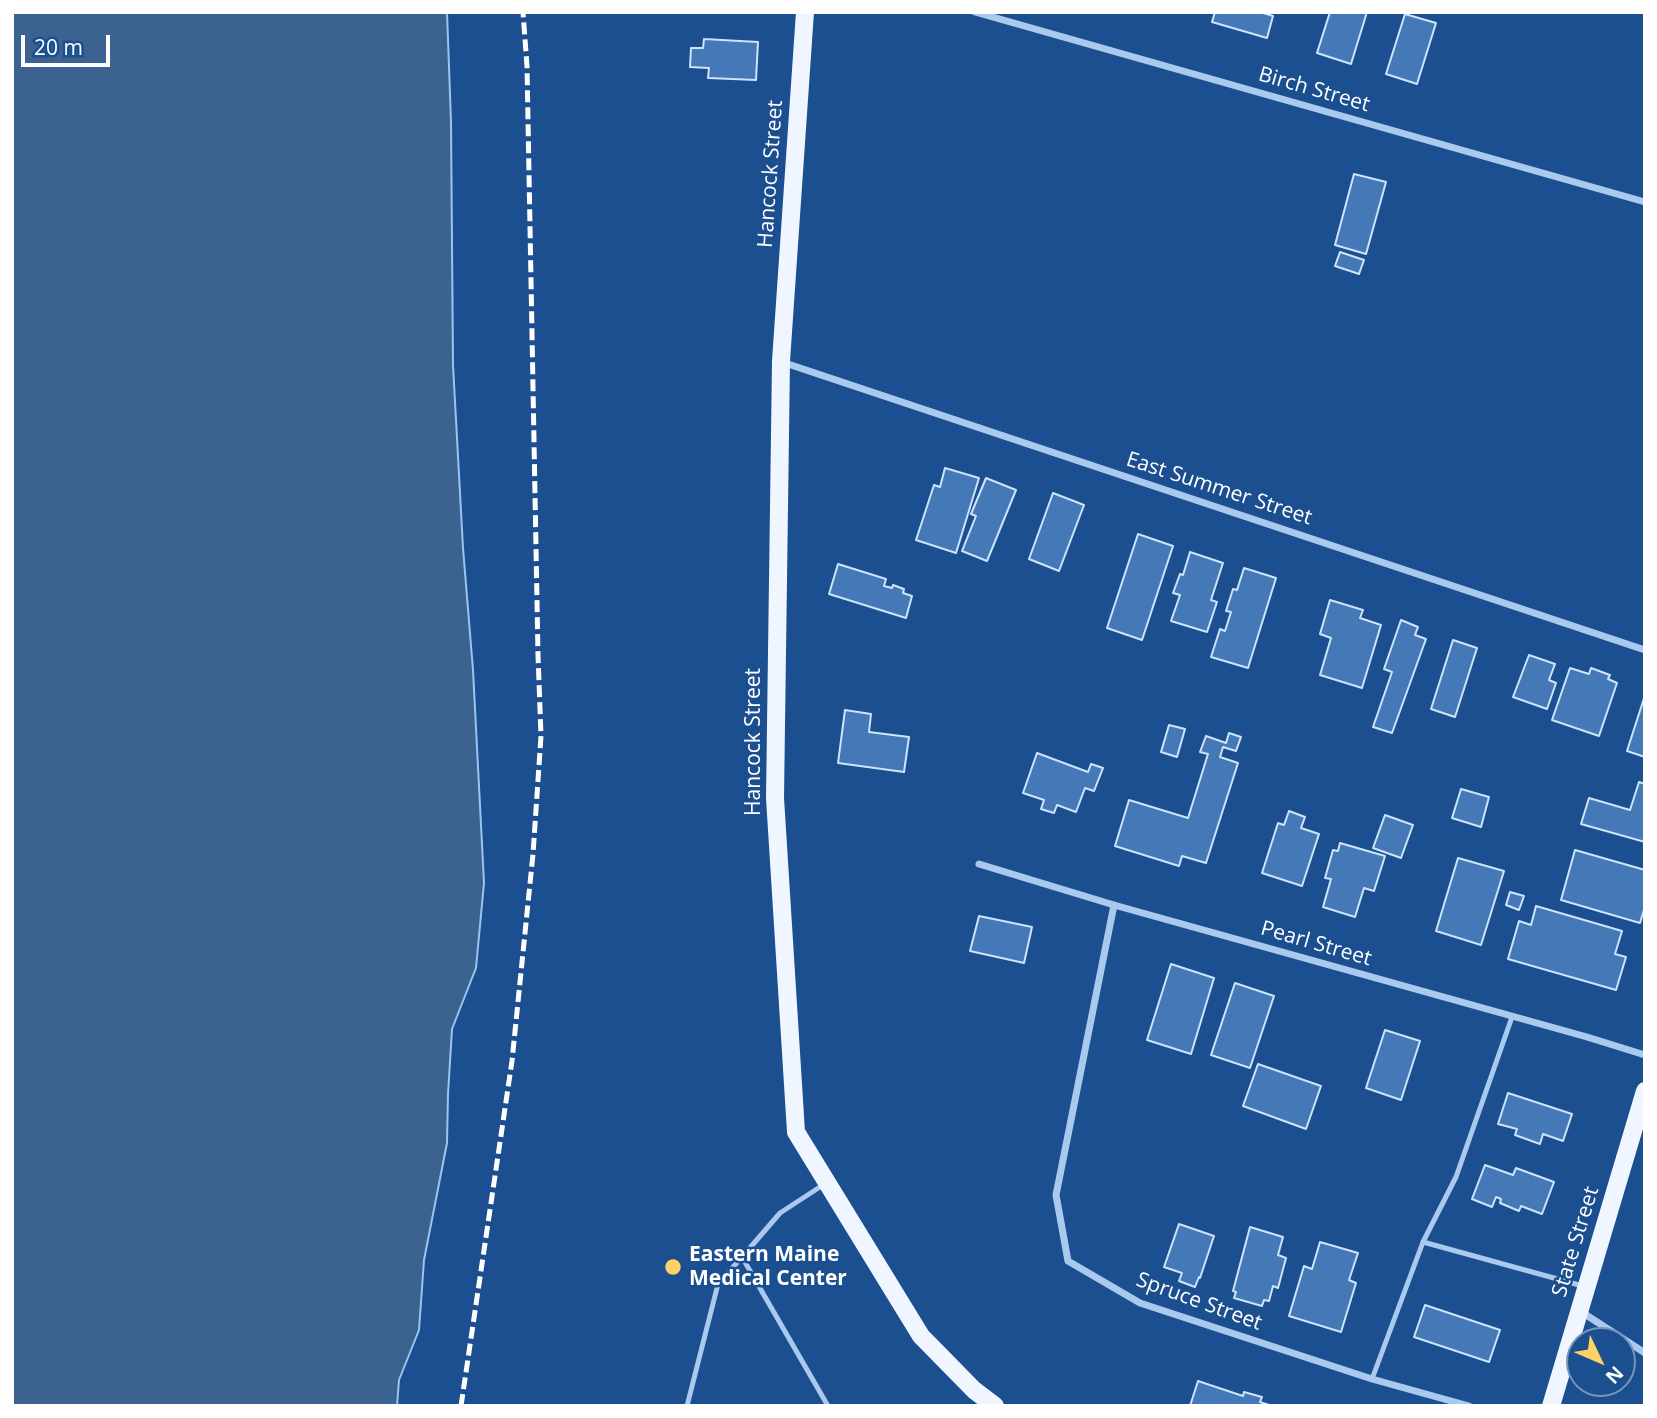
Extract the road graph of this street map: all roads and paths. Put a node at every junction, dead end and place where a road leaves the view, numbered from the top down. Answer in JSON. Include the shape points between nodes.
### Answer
{"nodes":[{"id":1,"x":805,"y":12,"type":"edge"},
{"id":2,"x":975,"y":12,"type":"edge"},
{"id":3,"x":1645,"y":202,"type":"edge"},
{"id":4,"x":781,"y":361,"type":"junction"},
{"id":5,"x":1645,"y":650,"type":"edge"},
{"id":6,"x":979,"y":864,"type":"dead end"},
{"id":7,"x":1114,"y":905,"type":"junction"},
{"id":8,"x":1512,"y":1017,"type":"junction"},
{"id":9,"x":1645,"y":1055,"type":"edge"},
{"id":10,"x":1645,"y":1091,"type":"edge"},
{"id":11,"x":827,"y":1182,"type":"junction"},
{"id":12,"x":1423,"y":1242,"type":"junction"},
{"id":13,"x":742,"y":1257,"type":"junction"},
{"id":14,"x":1586,"y":1287,"type":"junction"},
{"id":15,"x":1580,"y":1311,"type":"junction"},
{"id":16,"x":1645,"y":1353,"type":"edge"},
{"id":17,"x":1372,"y":1379,"type":"junction"},
{"id":18,"x":687,"y":1406,"type":"edge"},
{"id":19,"x":828,"y":1406,"type":"edge"},
{"id":20,"x":995,"y":1406,"type":"edge"},
{"id":21,"x":1469,"y":1406,"type":"edge"},
{"id":22,"x":1551,"y":1406,"type":"edge"}],
"edges":[{"from":1,"to":4,"type":"main road","name":"Hancock Street"},
{"from":2,"to":3,"type":"street","name":"Birch Street"},
{"from":4,"to":5,"type":"street","name":"East Summer Street"},
{"from":4,"to":11,"type":"main road","name":"Hancock Street","via":[[775,798],[796,1132]]},
{"from":6,"to":7,"type":"street","name":"Pearl Street"},
{"from":7,"to":8,"type":"street","name":"Pearl Street"},
{"from":7,"to":17,"type":"street","name":"Spruce Street","via":[[1056,1195],[1068,1261],[1140,1303]]},
{"from":8,"to":9,"type":"street","name":"Pearl Street"},
{"from":8,"to":12,"type":"lane","via":[[1456,1177]]},
{"from":10,"to":14,"type":"main road","name":"State Street"},
{"from":11,"to":13,"type":"lane","via":[[780,1213]]},
{"from":11,"to":20,"type":"main road","name":"Hancock Street","via":[[921,1336]]},
{"from":12,"to":14,"type":"lane"},
{"from":12,"to":17,"type":"lane"},
{"from":13,"to":18,"type":"lane","via":[[718,1284]]},
{"from":13,"to":19,"type":"lane"},
{"from":14,"to":15,"type":"main road","name":"State Street"},
{"from":15,"to":16,"type":"street"},
{"from":15,"to":22,"type":"main road","name":"State Street"},
{"from":17,"to":21,"type":"street","name":"Spruce Street"}]}
